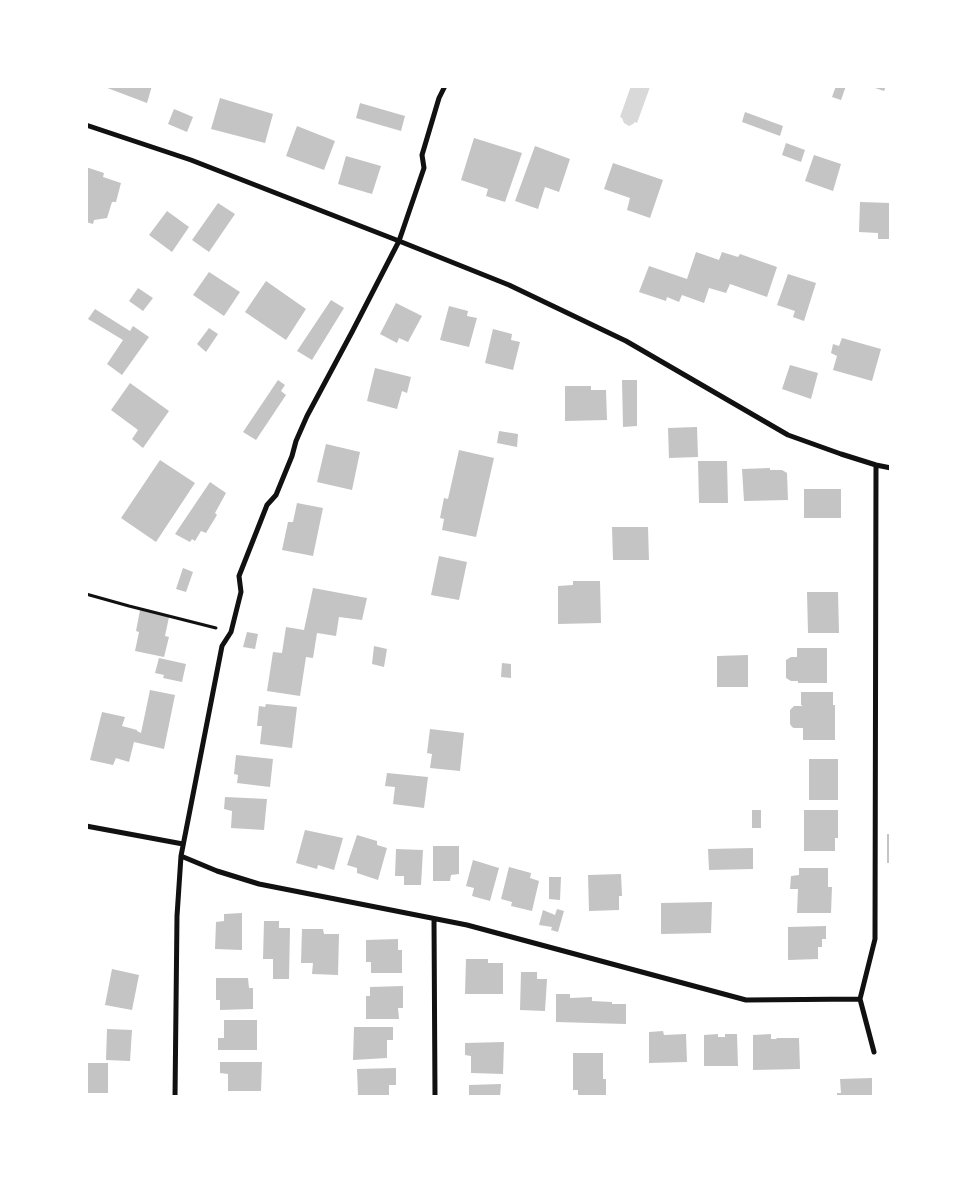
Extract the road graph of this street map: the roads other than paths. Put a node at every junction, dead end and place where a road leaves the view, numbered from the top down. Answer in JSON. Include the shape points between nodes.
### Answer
{"nodes":[{"id":1,"x":445,"y":86,"type":"edge"},
{"id":2,"x":86,"y":125,"type":"edge"},
{"id":3,"x":399,"y":241,"type":"junction"},
{"id":4,"x":876,"y":465,"type":"junction"},
{"id":5,"x":891,"y":468,"type":"edge"},
{"id":6,"x":86,"y":826,"type":"edge"},
{"id":7,"x":183,"y":844,"type":"junction"},
{"id":8,"x":181,"y":856,"type":"junction"},
{"id":9,"x":434,"y":919,"type":"junction"},
{"id":10,"x":860,"y":999,"type":"junction"},
{"id":11,"x":874,"y":1052,"type":"dead end"},
{"id":12,"x":175,"y":1097,"type":"edge"},
{"id":13,"x":435,"y":1097,"type":"edge"}],
"edges":[{"from":1,"to":3,"type":"street","via":[[422,155],[424,168]]},
{"from":2,"to":3,"type":"street","via":[[191,160]]},
{"from":3,"to":4,"type":"street","via":[[509,286],[626,341],[788,435]]},
{"from":3,"to":7,"type":"street","via":[[307,416],[239,576],[240,592],[231,632],[222,646]]},
{"from":4,"to":5,"type":"street"},
{"from":4,"to":10,"type":"street","via":[[875,939]]},
{"from":6,"to":7,"type":"street"},
{"from":7,"to":8,"type":"street"},
{"from":8,"to":9,"type":"street","via":[[259,884]]},
{"from":8,"to":12,"type":"street","via":[[177,916]]},
{"from":9,"to":10,"type":"street","via":[[746,1000]]},
{"from":9,"to":13,"type":"street"},
{"from":10,"to":11,"type":"street"}]}
